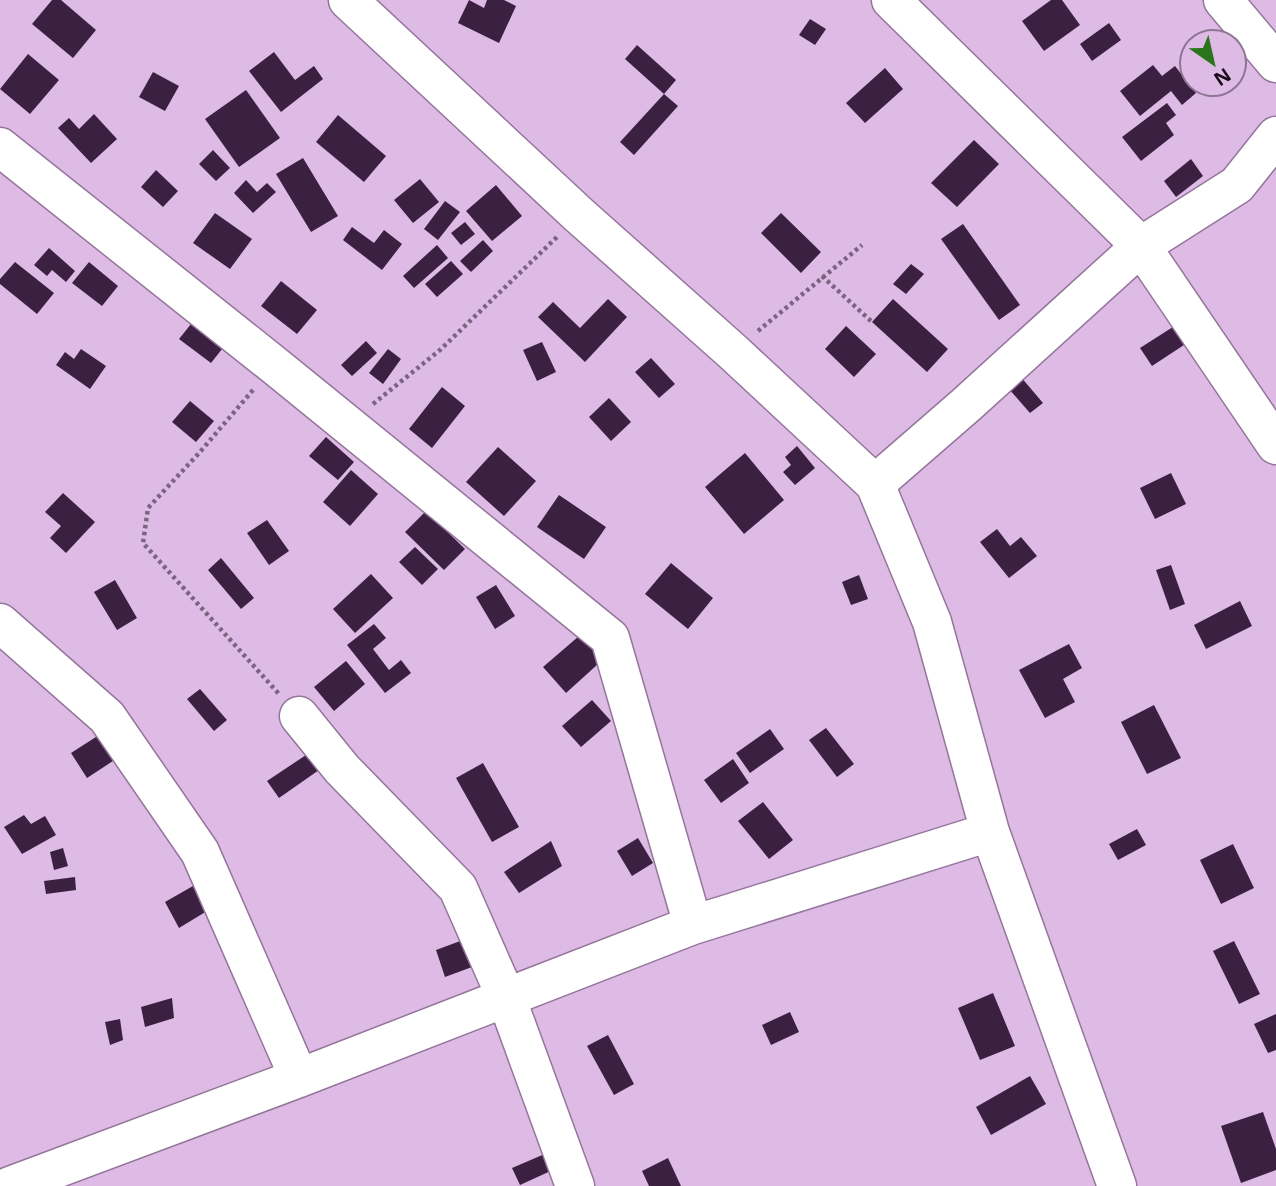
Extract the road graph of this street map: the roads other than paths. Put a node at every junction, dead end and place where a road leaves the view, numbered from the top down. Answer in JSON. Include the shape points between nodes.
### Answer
{"nodes":[{"id":1,"x":891,"y":0,"type":"edge"},
{"id":2,"x":1223,"y":0,"type":"edge"},
{"id":3,"x":366,"y":5,"type":"edge"},
{"id":4,"x":1276,"y":63,"type":"edge"},
{"id":5,"x":1276,"y":136,"type":"edge"},
{"id":6,"x":2,"y":153,"type":"edge"},
{"id":7,"x":1141,"y":246,"type":"junction"},
{"id":8,"x":1276,"y":445,"type":"edge"},
{"id":9,"x":875,"y":484,"type":"junction"},
{"id":10,"x":0,"y":623,"type":"edge"},
{"id":11,"x":299,"y":716,"type":"road end"},
{"id":12,"x":990,"y":832,"type":"junction"},
{"id":13,"x":693,"y":925,"type":"junction"},
{"id":14,"x":506,"y":997,"type":"junction"},
{"id":15,"x":299,"y":1078,"type":"junction"},
{"id":16,"x":10,"y":1186,"type":"edge"},
{"id":17,"x":575,"y":1186,"type":"edge"},
{"id":18,"x":1117,"y":1186,"type":"edge"}],
"edges":[{"from":1,"to":7,"type":"street"},
{"from":2,"to":4,"type":"street"},
{"from":3,"to":9,"type":"street","via":[[579,215]]},
{"from":5,"to":7,"type":"street","via":[[1237,185]]},
{"from":6,"to":13,"type":"street","via":[[274,365],[610,638]]},
{"from":7,"to":8,"type":"street"},
{"from":7,"to":9,"type":"street"},
{"from":9,"to":12,"type":"street","via":[[932,622]]},
{"from":10,"to":15,"type":"street","via":[[107,718],[200,852]]},
{"from":11,"to":14,"type":"street","via":[[342,768],[458,888]]},
{"from":12,"to":13,"type":"street"},
{"from":12,"to":18,"type":"street"},
{"from":13,"to":14,"type":"street"},
{"from":14,"to":15,"type":"street"},
{"from":14,"to":17,"type":"street"},
{"from":15,"to":16,"type":"street"}]}
